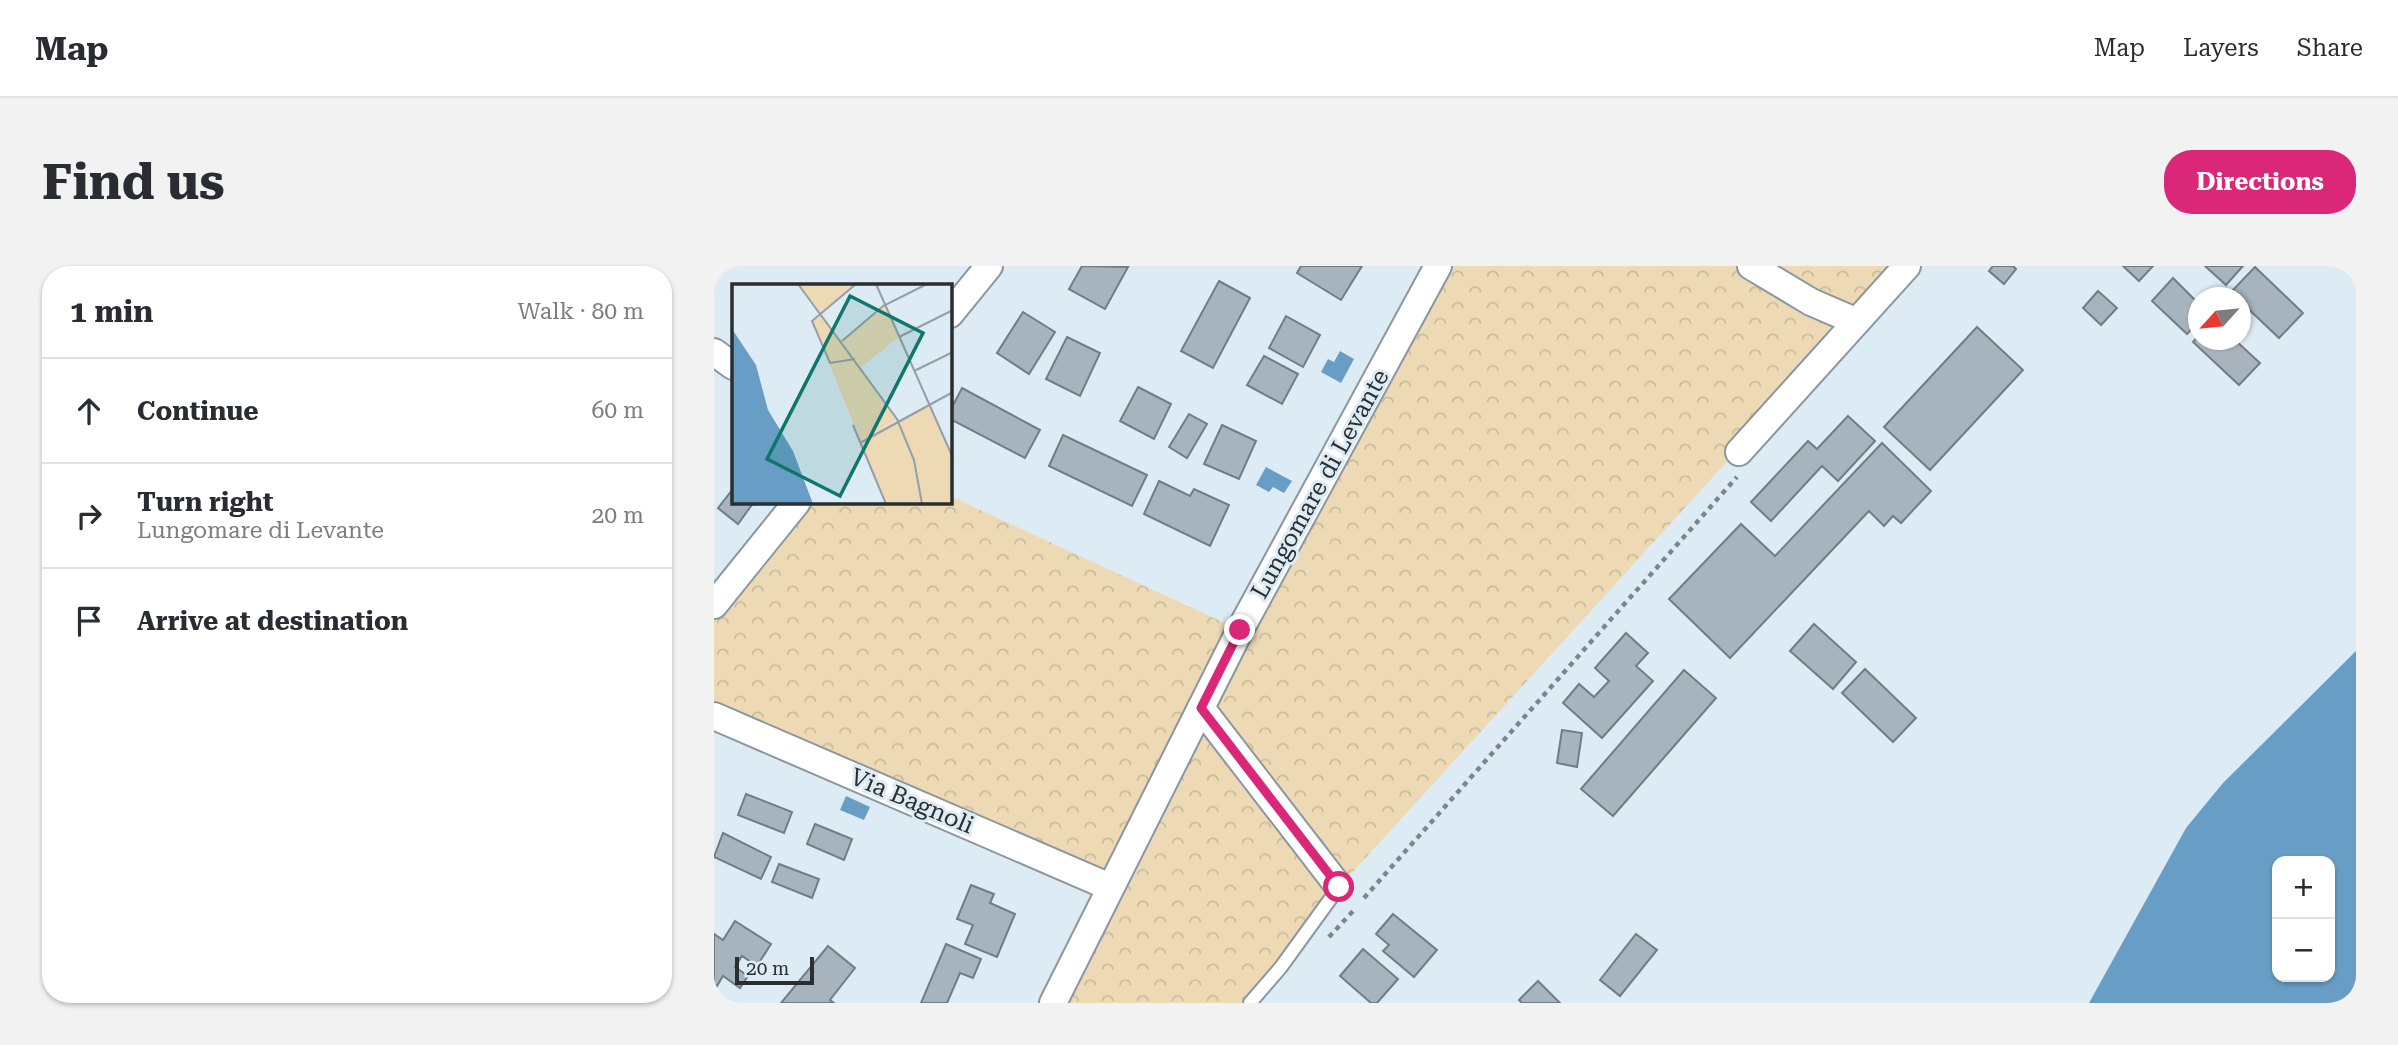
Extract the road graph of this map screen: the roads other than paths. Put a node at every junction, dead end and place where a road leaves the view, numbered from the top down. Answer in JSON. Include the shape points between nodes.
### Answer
{"nodes":[{"id":1,"x":989,"y":266,"type":"edge"},
{"id":2,"x":1438,"y":266,"type":"edge"},
{"id":3,"x":1751,"y":266,"type":"edge"},
{"id":4,"x":1907,"y":266,"type":"edge"},
{"id":5,"x":952,"y":312,"type":"edge"},
{"id":6,"x":1855,"y":321,"type":"junction"},
{"id":7,"x":714,"y":352,"type":"edge"},
{"id":8,"x":732,"y":365,"type":"edge"},
{"id":9,"x":1741,"y":461,"type":"road end"},
{"id":10,"x":795,"y":504,"type":"edge"},
{"id":11,"x":714,"y":605,"type":"edge"},
{"id":12,"x":1201,"y":708,"type":"junction"},
{"id":13,"x":714,"y":716,"type":"edge"},
{"id":14,"x":1110,"y":887,"type":"junction"},
{"id":15,"x":1339,"y":887,"type":"joint"},
{"id":16,"x":1053,"y":1003,"type":"edge"},
{"id":17,"x":1250,"y":1003,"type":"edge"}],
"edges":[{"from":1,"to":5,"type":"street"},
{"from":2,"to":12,"type":"street","name":"Lungomare di Levante"},
{"from":3,"to":6,"type":"street","via":[[1811,302]]},
{"from":4,"to":6,"type":"street"},
{"from":6,"to":9,"type":"street"},
{"from":7,"to":8,"type":"street"},
{"from":10,"to":11,"type":"street"},
{"from":12,"to":14,"type":"street","name":"Lungomare di Levante"},
{"from":12,"to":15,"type":"street"},
{"from":13,"to":14,"type":"street","name":"Via Bagnoli"},
{"from":14,"to":16,"type":"street","name":"Lungomare di Levante"},
{"from":15,"to":17,"type":"lane"}]}
